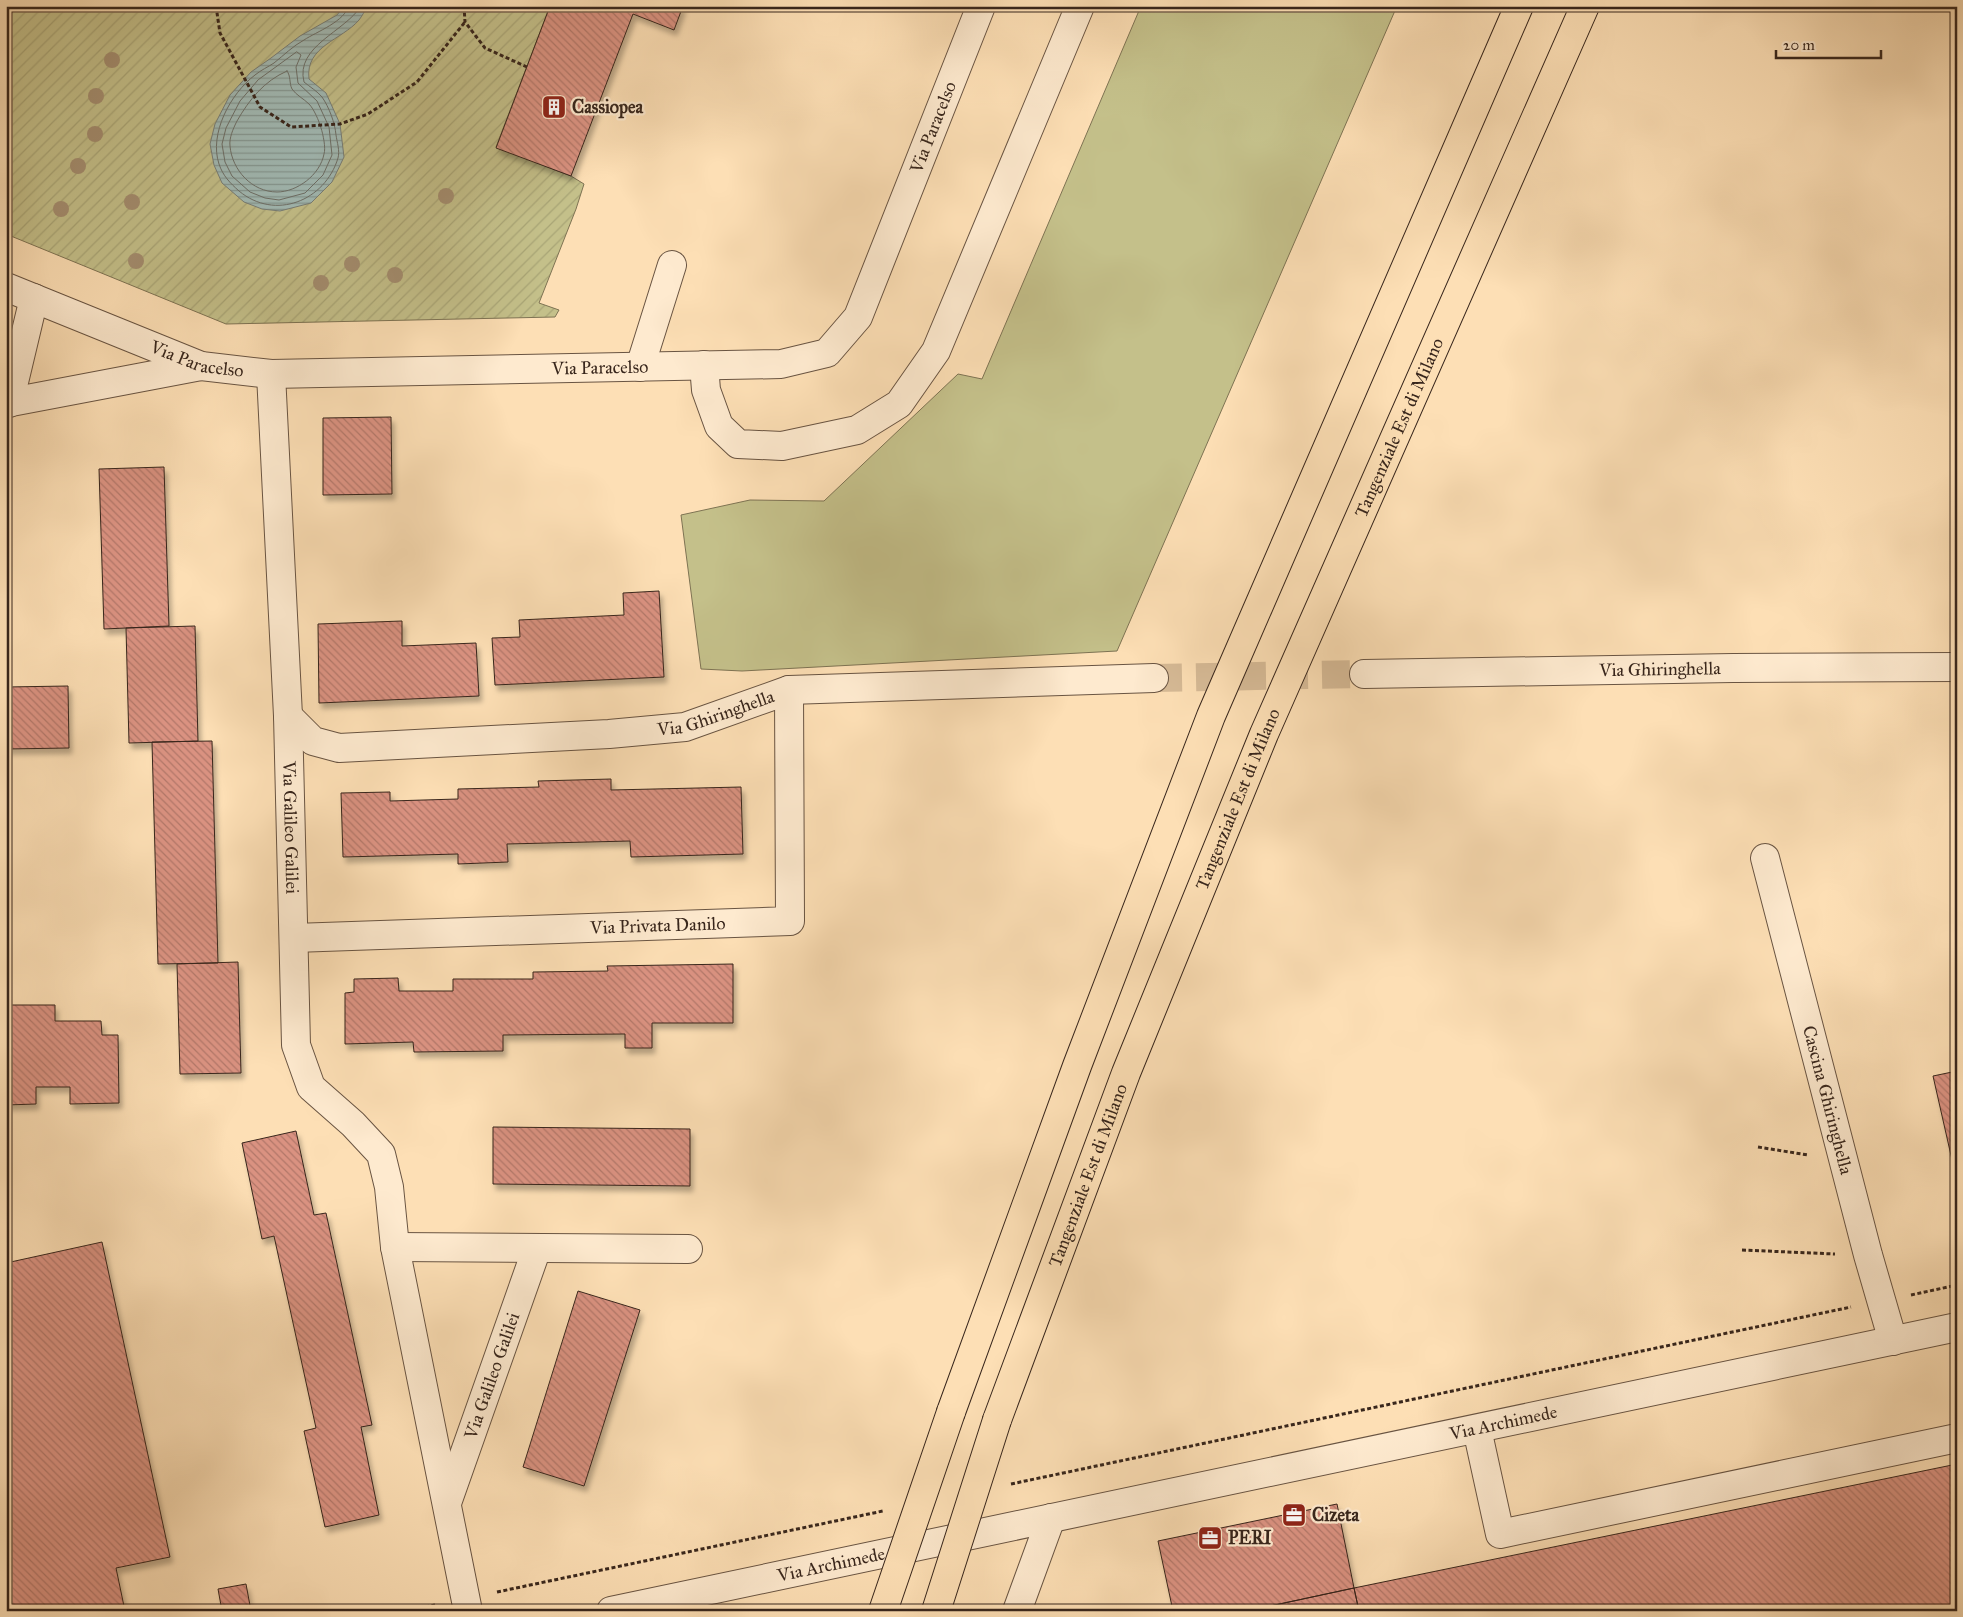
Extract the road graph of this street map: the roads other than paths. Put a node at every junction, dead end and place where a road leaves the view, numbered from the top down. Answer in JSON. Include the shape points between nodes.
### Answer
{"nodes":[{"id":1,"x":981,"y":6,"type":"edge"},
{"id":2,"x":1080,"y":6,"type":"edge"},
{"id":3,"x":1519,"y":6,"type":"edge"},
{"id":4,"x":1585,"y":6,"type":"edge"},
{"id":5,"x":672,"y":265,"type":"dead end"},
{"id":6,"x":6,"y":287,"type":"edge"},
{"id":7,"x":34,"y":298,"type":"junction"},
{"id":8,"x":704,"y":365,"type":"junction"},
{"id":9,"x":201,"y":366,"type":"junction"},
{"id":10,"x":640,"y":367,"type":"junction"},
{"id":11,"x":271,"y":374,"type":"junction"},
{"id":12,"x":8,"y":403,"type":"edge"},
{"id":13,"x":1957,"y":668,"type":"edge"},
{"id":14,"x":1364,"y":674,"type":"tunnel mouth"},
{"id":15,"x":1154,"y":678,"type":"tunnel mouth"},
{"id":16,"x":789,"y":690,"type":"junction"},
{"id":17,"x":288,"y":716,"type":"junction"},
{"id":18,"x":1765,"y":858,"type":"dead end"},
{"id":19,"x":294,"y":938,"type":"junction"},
{"id":20,"x":395,"y":1248,"type":"junction"},
{"id":21,"x":537,"y":1248,"type":"junction"},
{"id":22,"x":688,"y":1249,"type":"dead end"},
{"id":23,"x":1957,"y":1327,"type":"edge"},
{"id":24,"x":1893,"y":1341,"type":"junction"},
{"id":25,"x":1477,"y":1429,"type":"junction"},
{"id":26,"x":1957,"y":1438,"type":"edge"},
{"id":27,"x":446,"y":1503,"type":"junction"},
{"id":28,"x":1051,"y":1518,"type":"junction"},
{"id":29,"x":467,"y":1604,"type":"edge"},
{"id":30,"x":611,"y":1611,"type":"edge"},
{"id":31,"x":883,"y":1611,"type":"edge"},
{"id":32,"x":936,"y":1611,"type":"edge"},
{"id":33,"x":1017,"y":1611,"type":"edge"}],
"edges":[{"from":1,"to":8,"type":"street","name":"Via Paracelso","via":[[858,316],[827,353],[781,364]]},
{"from":2,"to":8,"type":"street","via":[[936,352],[900,404],[857,430],[782,446],[738,444],[719,426],[706,390]]},
{"from":3,"to":31,"type":"highway","bridge":true,"via":[[1211,716],[1077,1066],[951,1412]]},
{"from":4,"to":32,"type":"highway","name":"Tangenziale Est di Milano","bridge":true,"via":[[1264,734],[1126,1073],[997,1420]]},
{"from":5,"to":10,"type":"street"},
{"from":6,"to":7,"type":"street","name":"Via Paracelso"},
{"from":7,"to":9,"type":"street","name":"Via Paracelso"},
{"from":7,"to":12,"type":"street"},
{"from":8,"to":10,"type":"street","name":"Via Paracelso"},
{"from":9,"to":11,"type":"street","name":"Via Paracelso"},
{"from":9,"to":12,"type":"street"},
{"from":10,"to":11,"type":"street","name":"Via Paracelso"},
{"from":11,"to":17,"type":"street","name":"Via Galileo Galilei"},
{"from":13,"to":14,"type":"street","name":"Via Ghiringhella"},
{"from":15,"to":16,"type":"street","name":"Via Ghiringhella"},
{"from":16,"to":17,"type":"street","name":"Via Ghiringhella","via":[[685,727],[609,734],[338,748],[313,741]]},
{"from":16,"to":19,"type":"street","name":"Via Privata Danilo","via":[[790,921]]},
{"from":17,"to":19,"type":"street","name":"Via Galileo Galilei"},
{"from":18,"to":24,"type":"street","name":"Cascina Ghiringhella"},
{"from":19,"to":20,"type":"street","name":"Via Galileo Galilei","via":[[296,1045],[311,1087],[381,1154],[389,1188]]},
{"from":20,"to":21,"type":"street"},
{"from":20,"to":27,"type":"street","name":"Via Galileo Galilei"},
{"from":21,"to":22,"type":"street"},
{"from":21,"to":27,"type":"street","name":"Via Galileo Galilei"},
{"from":23,"to":24,"type":"street","name":"Via Archimede"},
{"from":24,"to":25,"type":"street","name":"Via Archimede"},
{"from":25,"to":26,"type":"street","via":[[1500,1534]]},
{"from":25,"to":28,"type":"street","name":"Via Archimede"},
{"from":27,"to":29,"type":"street","name":"Via Galileo Galilei"},
{"from":28,"to":30,"type":"street","name":"Via Archimede"},
{"from":28,"to":33,"type":"street"}]}
